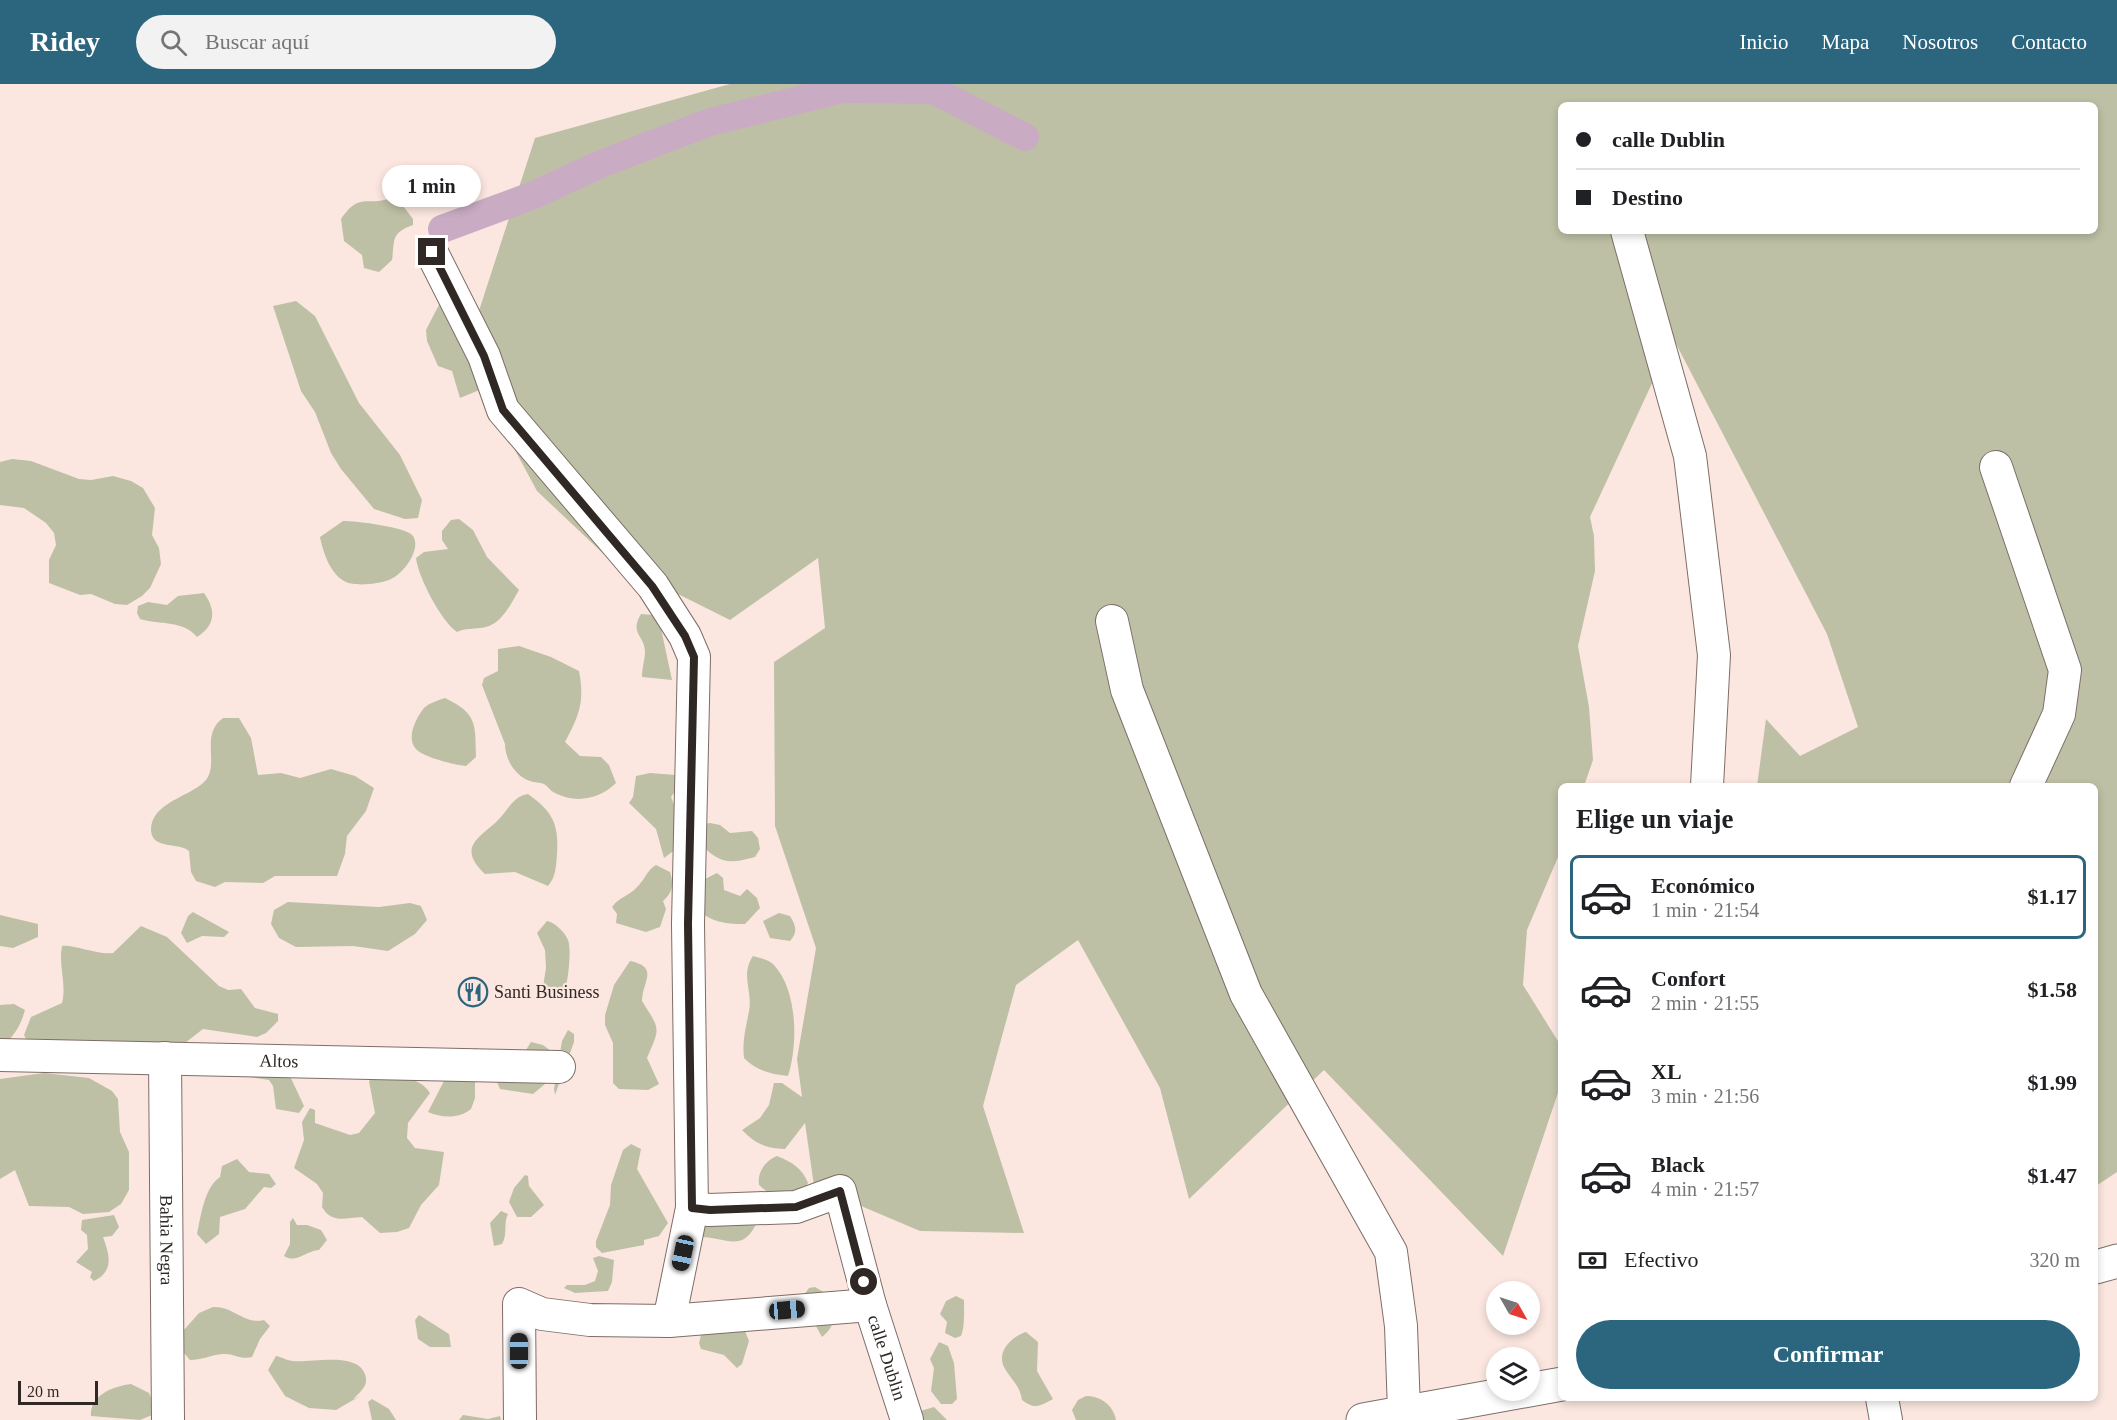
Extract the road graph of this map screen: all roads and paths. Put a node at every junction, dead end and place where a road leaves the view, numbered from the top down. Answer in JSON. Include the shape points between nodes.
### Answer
{"nodes":[{"id":1,"x":1628,"y":234,"type":"edge"},
{"id":2,"x":432,"y":252,"type":"dead end"},
{"id":3,"x":1996,"y":467,"type":"dead end"},
{"id":4,"x":1112,"y":621,"type":"dead end"},
{"id":5,"x":1707,"y":783,"type":"edge"},
{"id":6,"x":2027,"y":783,"type":"edge"},
{"id":7,"x":0,"y":1055,"type":"edge"},
{"id":8,"x":165,"y":1058,"type":"junction"},
{"id":9,"x":559,"y":1067,"type":"dead end"},
{"id":10,"x":692,"y":1208,"type":"junction"},
{"id":11,"x":2117,"y":1261,"type":"edge"},
{"id":12,"x":2098,"y":1266,"type":"edge"},
{"id":13,"x":870,"y":1305,"type":"junction"},
{"id":14,"x":669,"y":1321,"type":"junction"},
{"id":15,"x":1558,"y":1385,"type":"edge"},
{"id":16,"x":1883,"y":1401,"type":"edge"},
{"id":17,"x":1404,"y":1411,"type":"junction"},
{"id":18,"x":168,"y":1420,"type":"edge"},
{"id":19,"x":520,"y":1420,"type":"edge"},
{"id":20,"x":907,"y":1420,"type":"edge"},
{"id":21,"x":1363,"y":1420,"type":"edge"},
{"id":22,"x":1886,"y":1420,"type":"edge"}],
"edges":[{"from":1,"to":5,"type":"street","via":[[1690,456],[1714,655]]},
{"from":2,"to":10,"type":"street","via":[[484,356],[503,410],[652,586],[694,657],[687,960]]},
{"from":3,"to":6,"type":"street","via":[[2065,670],[2059,714]]},
{"from":4,"to":17,"type":"street","via":[[1127,690],[1246,994],[1391,1252],[1401,1326]]},
{"from":7,"to":8,"type":"street","name":"Altos"},
{"from":8,"to":9,"type":"street","name":"Altos"},
{"from":8,"to":18,"type":"street","name":"Bahia Negra"},
{"from":10,"to":13,"type":"street","name":"calle Dublin","via":[[796,1207],[840,1191]]},
{"from":10,"to":14,"type":"street"},
{"from":11,"to":12,"type":"main road"},
{"from":13,"to":14,"type":"street"},
{"from":13,"to":20,"type":"street","name":"calle Dublin"},
{"from":14,"to":19,"type":"street","via":[[562,1317],[519,1304]]},
{"from":15,"to":17,"type":"main road"},
{"from":16,"to":22,"type":"street"},
{"from":17,"to":21,"type":"main road"}]}
